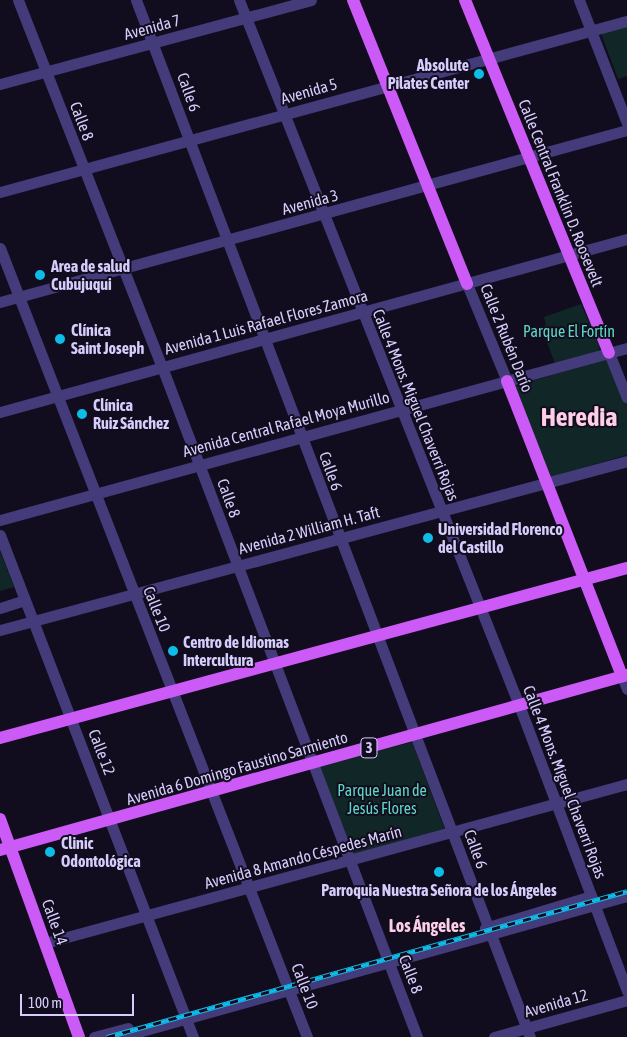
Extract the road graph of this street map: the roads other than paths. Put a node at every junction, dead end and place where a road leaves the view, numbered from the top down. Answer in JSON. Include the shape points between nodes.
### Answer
{"nodes":[{"id":1,"x":18,"y":0,"type":"edge"},
{"id":2,"x":136,"y":0,"type":"edge"},
{"id":3,"x":239,"y":0,"type":"edge"},
{"id":4,"x":312,"y":0,"type":"edge"},
{"id":5,"x":353,"y":0,"type":"edge"},
{"id":6,"x":465,"y":0,"type":"edge"},
{"id":7,"x":578,"y":0,"type":"edge"},
{"id":8,"x":246,"y":17,"type":"junction"},
{"id":9,"x":627,"y":20,"type":"edge"},
{"id":10,"x":591,"y":32,"type":"junction"},
{"id":11,"x":153,"y":43,"type":"junction"},
{"id":12,"x":489,"y":57,"type":"junction"},
{"id":13,"x":46,"y":71,"type":"junction"},
{"id":14,"x":0,"y":84,"type":"edge"},
{"id":15,"x":387,"y":86,"type":"junction"},
{"id":16,"x":284,"y":115,"type":"junction"},
{"id":17,"x":627,"y":124,"type":"edge"},
{"id":18,"x":627,"y":130,"type":"edge"},
{"id":19,"x":189,"y":140,"type":"junction"},
{"id":20,"x":530,"y":158,"type":"junction"},
{"id":21,"x":84,"y":169,"type":"junction"},
{"id":22,"x":428,"y":186,"type":"junction"},
{"id":23,"x":0,"y":192,"type":"edge"},
{"id":24,"x":324,"y":215,"type":"junction"},
{"id":25,"x":627,"y":240,"type":"edge"},
{"id":26,"x":225,"y":241,"type":"junction"},
{"id":27,"x":0,"y":248,"type":"edge"},
{"id":28,"x":569,"y":255,"type":"junction"},
{"id":29,"x":122,"y":269,"type":"junction"},
{"id":30,"x":467,"y":284,"type":"junction"},
{"id":31,"x":19,"y":297,"type":"junction"},
{"id":32,"x":0,"y":302,"type":"edge"},
{"id":33,"x":362,"y":312,"type":"junction"},
{"id":34,"x":264,"y":339,"type":"junction"},
{"id":35,"x":627,"y":348,"type":"edge"},
{"id":36,"x":608,"y":353,"type":"junction"},
{"id":37,"x":162,"y":367,"type":"junction"},
{"id":38,"x":507,"y":381,"type":"junction"},
{"id":39,"x":58,"y":396,"type":"junction"},
{"id":40,"x":627,"y":398,"type":"edge"},
{"id":41,"x":400,"y":410,"type":"junction"},
{"id":42,"x":0,"y":412,"type":"edge"},
{"id":43,"x":301,"y":437,"type":"junction"},
{"id":44,"x":627,"y":461,"type":"edge"},
{"id":45,"x":200,"y":465,"type":"junction"},
{"id":46,"x":547,"y":483,"type":"junction"},
{"id":47,"x":94,"y":494,"type":"junction"},
{"id":48,"x":441,"y":512,"type":"junction"},
{"id":49,"x":0,"y":520,"type":"edge"},
{"id":50,"x":0,"y":535,"type":"edge"},
{"id":51,"x":339,"y":539,"type":"junction"},
{"id":52,"x":237,"y":566,"type":"junction"},
{"id":53,"x":627,"y":568,"type":"edge"},
{"id":54,"x":584,"y":580,"type":"junction"},
{"id":55,"x":133,"y":594,"type":"junction"},
{"id":56,"x":25,"y":600,"type":"junction"},
{"id":57,"x":0,"y":608,"type":"edge"},
{"id":58,"x":480,"y":608,"type":"junction"},
{"id":59,"x":33,"y":621,"type":"junction"},
{"id":60,"x":0,"y":630,"type":"edge"},
{"id":61,"x":377,"y":636,"type":"junction"},
{"id":62,"x":276,"y":664,"type":"junction"},
{"id":63,"x":624,"y":676,"type":"edge"},
{"id":64,"x":627,"y":689,"type":"edge"},
{"id":65,"x":173,"y":692,"type":"junction"},
{"id":66,"x":519,"y":706,"type":"junction"},
{"id":67,"x":73,"y":720,"type":"junction"},
{"id":68,"x":416,"y":734,"type":"junction"},
{"id":69,"x":0,"y":738,"type":"edge"},
{"id":70,"x":314,"y":763,"type":"junction"},
{"id":71,"x":627,"y":784,"type":"edge"},
{"id":72,"x":212,"y":792,"type":"junction"},
{"id":73,"x":556,"y":804,"type":"junction"},
{"id":74,"x":0,"y":819,"type":"edge"},
{"id":75,"x":111,"y":820,"type":"junction"},
{"id":76,"x":453,"y":832,"type":"junction"},
{"id":77,"x":5,"y":849,"type":"edge"},
{"id":78,"x":351,"y":861,"type":"junction"},
{"id":79,"x":250,"y":889,"type":"junction"},
{"id":80,"x":627,"y":896,"type":"edge"},
{"id":81,"x":593,"y":901,"type":"junction"},
{"id":82,"x":147,"y":916,"type":"junction"},
{"id":83,"x":488,"y":931,"type":"junction"},
{"id":84,"x":45,"y":943,"type":"junction"},
{"id":85,"x":388,"y":959,"type":"junction"},
{"id":86,"x":288,"y":987,"type":"junction"},
{"id":87,"x":627,"y":991,"type":"edge"},
{"id":88,"x":627,"y":1000,"type":"edge"},
{"id":89,"x":184,"y":1015,"type":"junction"},
{"id":90,"x":528,"y":1032,"type":"edge"},
{"id":91,"x":79,"y":1037,"type":"edge"},
{"id":92,"x":94,"y":1037,"type":"edge"},
{"id":93,"x":120,"y":1037,"type":"edge"},
{"id":94,"x":193,"y":1037,"type":"edge"},
{"id":95,"x":307,"y":1037,"type":"edge"},
{"id":96,"x":417,"y":1037,"type":"edge"},
{"id":97,"x":494,"y":1037,"type":"edge"}],
"edges":[{"from":1,"to":13,"type":"street","name":"Calle 8"},
{"from":2,"to":11,"type":"street","name":"Calle 6"},
{"from":3,"to":8,"type":"street","name":"Calle 4 Mons. Miguel Chaverri Rojas"},
{"from":4,"to":8,"type":"street","name":"Avenida 7"},
{"from":5,"to":15,"type":"main road","name":"Calle 2 Rubén Darío"},
{"from":6,"to":12,"type":"main road","name":"Calle Central Franklin D. Roosevelt"},
{"from":7,"to":10,"type":"street"},
{"from":8,"to":11,"type":"street","name":"Avenida 7"},
{"from":8,"to":16,"type":"street","name":"Calle 4 Mons. Miguel Chaverri Rojas"},
{"from":9,"to":10,"type":"street","name":"Avenida 5"},
{"from":10,"to":12,"type":"street","name":"Avenida 5"},
{"from":10,"to":17,"type":"street"},
{"from":11,"to":13,"type":"street","name":"Avenida 7"},
{"from":11,"to":19,"type":"street","name":"Calle 6"},
{"from":12,"to":15,"type":"street","name":"Avenida 5"},
{"from":12,"to":20,"type":"main road","name":"Calle Central Franklin D. Roosevelt"},
{"from":13,"to":14,"type":"street","name":"Avenida 7"},
{"from":13,"to":21,"type":"street","name":"Calle 8"},
{"from":15,"to":16,"type":"street","name":"Avenida 5"},
{"from":15,"to":22,"type":"main road","name":"Calle 2 Rubén Darío"},
{"from":16,"to":19,"type":"street","name":"Avenida 5"},
{"from":16,"to":24,"type":"street","name":"Calle 4 Mons. Miguel Chaverri Rojas"},
{"from":18,"to":20,"type":"street","name":"Avenida 3"},
{"from":19,"to":21,"type":"street","name":"Avenida 5"},
{"from":19,"to":26,"type":"street","name":"Calle 6"},
{"from":20,"to":22,"type":"street","name":"Avenida 3"},
{"from":20,"to":28,"type":"main road","name":"Calle Central Franklin D. Roosevelt"},
{"from":21,"to":23,"type":"street","name":"Avenida 5"},
{"from":21,"to":29,"type":"street","name":"Calle 8"},
{"from":22,"to":24,"type":"street","name":"Avenida 3"},
{"from":22,"to":30,"type":"main road","name":"Calle 2 Rubén Darío"},
{"from":24,"to":26,"type":"street","name":"Avenida 3"},
{"from":24,"to":33,"type":"street","name":"Calle 4 Mons. Miguel Chaverri Rojas"},
{"from":25,"to":28,"type":"street","name":"Avenida 1 Luis Rafael Flores Zamora"},
{"from":26,"to":29,"type":"street","name":"Avenida 3"},
{"from":26,"to":34,"type":"street","name":"Calle 6"},
{"from":27,"to":31,"type":"street","name":"Calle 10"},
{"from":28,"to":30,"type":"street","name":"Avenida 1 Luis Rafael Flores Zamora"},
{"from":28,"to":36,"type":"main road","name":"Calle Central Franklin D. Roosevelt"},
{"from":29,"to":31,"type":"street","name":"Avenida 3"},
{"from":29,"to":37,"type":"street","name":"Calle 8"},
{"from":30,"to":33,"type":"street","name":"Avenida 1 Luis Rafael Flores Zamora"},
{"from":30,"to":38,"type":"street","name":"Calle 2 Rubén Darío"},
{"from":31,"to":32,"type":"street","name":"Avenida 3"},
{"from":31,"to":39,"type":"street","name":"Calle 10"},
{"from":33,"to":34,"type":"street","name":"Avenida 1 Luis Rafael Flores Zamora"},
{"from":33,"to":41,"type":"street","name":"Calle 4 Mons. Miguel Chaverri Rojas"},
{"from":34,"to":37,"type":"street","name":"Avenida 1 Luis Rafael Flores Zamora"},
{"from":34,"to":43,"type":"street","name":"Calle 6"},
{"from":35,"to":36,"type":"street","name":"Avenida Central Rafael Moya Murillo"},
{"from":36,"to":38,"type":"street","name":"Avenida Central Rafael Moya Murillo"},
{"from":36,"to":40,"type":"street","name":"Calle Central Franklin D. Roosevelt"},
{"from":37,"to":39,"type":"street","name":"Avenida 1 Luis Rafael Flores Zamora"},
{"from":37,"to":45,"type":"street","name":"Calle 8"},
{"from":38,"to":41,"type":"street","name":"Avenida Central Rafael Moya Murillo"},
{"from":38,"to":46,"type":"main road","name":"Calle 2 Rubén Darío"},
{"from":39,"to":42,"type":"street","name":"Avenida 1 Luis Rafael Flores Zamora"},
{"from":39,"to":47,"type":"street","name":"Calle 10"},
{"from":41,"to":43,"type":"street","name":"Avenida Central Rafael Moya Murillo"},
{"from":41,"to":48,"type":"street","name":"Calle 4 Mons. Miguel Chaverri Rojas"},
{"from":43,"to":45,"type":"street","name":"Avenida Central Rafael Moya Murillo"},
{"from":43,"to":51,"type":"street","name":"Calle 6"},
{"from":44,"to":46,"type":"street","name":"Avenida 2 William H. Taft"},
{"from":45,"to":47,"type":"street","name":"Avenida Central Rafael Moya Murillo"},
{"from":45,"to":52,"type":"street","name":"Calle 8"},
{"from":46,"to":48,"type":"street","name":"Avenida 2 William H. Taft"},
{"from":46,"to":54,"type":"main road","name":"Calle 2 Rubén Darío"},
{"from":47,"to":49,"type":"street","name":"Avenida Central Rafael Moya Murillo"},
{"from":47,"to":55,"type":"street","name":"Calle 10"},
{"from":48,"to":51,"type":"street","name":"Avenida 2 William H. Taft"},
{"from":48,"to":58,"type":"street","name":"Calle 4 Mons. Miguel Chaverri Rojas"},
{"from":50,"to":56,"type":"street","name":"Calle 12"},
{"from":51,"to":52,"type":"street","name":"Avenida 2 William H. Taft"},
{"from":51,"to":61,"type":"street","name":"Calle 6"},
{"from":52,"to":55,"type":"street","name":"Avenida 2 William H. Taft"},
{"from":52,"to":62,"type":"street","name":"Calle 8"},
{"from":53,"to":54,"type":"main road"},
{"from":54,"to":58,"type":"main road"},
{"from":54,"to":63,"type":"main road","name":"Calle 2 Rubén Darío"},
{"from":55,"to":59,"type":"street","name":"Avenida 2 William H. Taft"},
{"from":55,"to":65,"type":"street","name":"Calle 10"},
{"from":56,"to":57,"type":"street"},
{"from":56,"to":59,"type":"street","name":"Calle 12"},
{"from":58,"to":61,"type":"main road"},
{"from":58,"to":66,"type":"street","name":"Calle 4 Mons. Miguel Chaverri Rojas"},
{"from":59,"to":60,"type":"street","name":"Avenida 2 William H. Taft"},
{"from":59,"to":67,"type":"street","name":"Calle 12"},
{"from":61,"to":62,"type":"main road"},
{"from":61,"to":68,"type":"street","name":"Calle 6"},
{"from":62,"to":65,"type":"main road"},
{"from":62,"to":70,"type":"street","name":"Calle 8"},
{"from":63,"to":64,"type":"street","name":"Calle 2 Rubén Darío"},
{"from":63,"to":66,"type":"main road","name":"Avenida 6 Domingo Faustino Sarmiento","number":"3"},
{"from":65,"to":67,"type":"main road"},
{"from":65,"to":72,"type":"street","name":"Calle 10"},
{"from":66,"to":68,"type":"main road","name":"Avenida 6 Domingo Faustino Sarmiento","number":"3"},
{"from":66,"to":73,"type":"street","name":"Calle 4 Mons. Miguel Chaverri Rojas"},
{"from":67,"to":69,"type":"main road"},
{"from":67,"to":75,"type":"street","name":"Calle 12"},
{"from":68,"to":70,"type":"main road","name":"Avenida 6 Domingo Faustino Sarmiento","number":"3"},
{"from":68,"to":76,"type":"street","name":"Calle 6"},
{"from":70,"to":72,"type":"main road","name":"Avenida 6 Domingo Faustino Sarmiento","number":"3"},
{"from":70,"to":78,"type":"street","name":"Calle 8"},
{"from":71,"to":73,"type":"street","name":"Avenida 8 Amando Céspedes Marín"},
{"from":72,"to":75,"type":"main road","name":"Avenida 6 Domingo Faustino Sarmiento","number":"3"},
{"from":72,"to":79,"type":"street","name":"Calle 10"},
{"from":73,"to":76,"type":"street","name":"Avenida 8 Amando Céspedes Marín"},
{"from":73,"to":81,"type":"street","name":"Calle 4 Mons. Miguel Chaverri Rojas"},
{"from":74,"to":77,"type":"main road","name":"Calle 14"},
{"from":75,"to":77,"type":"main road","name":"Avenida 6 Domingo Faustino Sarmiento"},
{"from":75,"to":82,"type":"street","name":"Calle 12"},
{"from":76,"to":78,"type":"street","name":"Avenida 8 Amando Céspedes Marín"},
{"from":76,"to":83,"type":"street","name":"Calle 6"},
{"from":77,"to":84,"type":"main road","name":"Calle 14"},
{"from":78,"to":79,"type":"street","name":"Avenida 8 Amando Céspedes Marín"},
{"from":78,"to":85,"type":"street","name":"Calle 8"},
{"from":79,"to":82,"type":"street","name":"Avenida 8 Amando Céspedes Marín"},
{"from":79,"to":86,"type":"street","name":"Calle 10"},
{"from":80,"to":81,"type":"street"},
{"from":81,"to":83,"type":"street"},
{"from":81,"to":87,"type":"street","name":"Calle 4 Mons. Miguel Chaverri Rojas"},
{"from":82,"to":84,"type":"street","name":"Avenida 8 Amando Céspedes Marín"},
{"from":82,"to":89,"type":"street","name":"Calle 12"},
{"from":83,"to":85,"type":"street"},
{"from":83,"to":90,"type":"street","name":"Calle 6"},
{"from":84,"to":91,"type":"main road","name":"Calle 14"},
{"from":85,"to":86,"type":"street"},
{"from":85,"to":96,"type":"street","name":"Calle 8"},
{"from":86,"to":89,"type":"street"},
{"from":86,"to":95,"type":"street","name":"Calle 10"},
{"from":88,"to":90,"type":"street","name":"Avenida 12"},
{"from":89,"to":92,"type":"street"},
{"from":89,"to":93,"type":"street"},
{"from":89,"to":94,"type":"street","name":"Calle 12"},
{"from":90,"to":97,"type":"street","name":"Avenida 12"}]}
